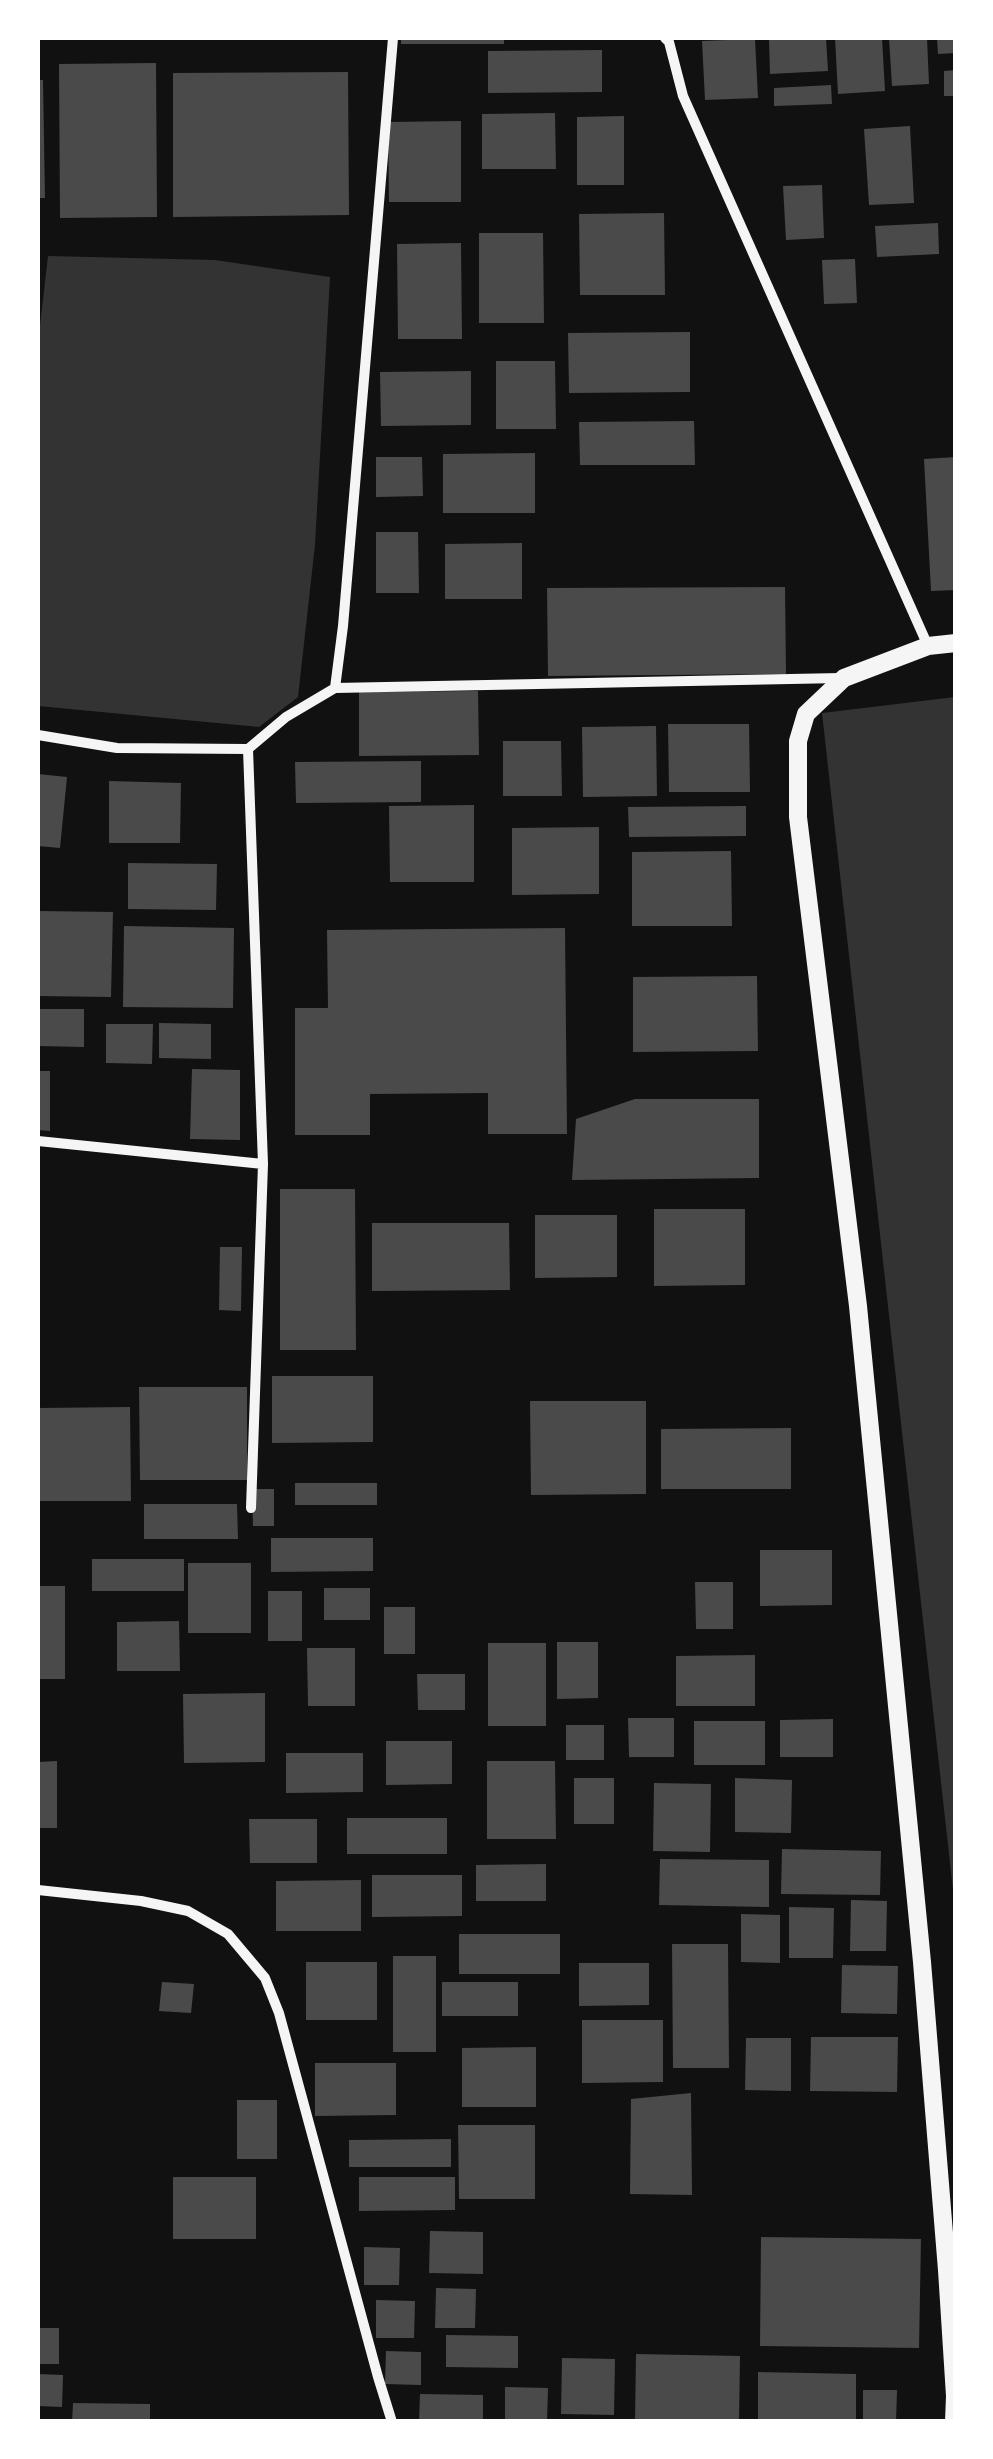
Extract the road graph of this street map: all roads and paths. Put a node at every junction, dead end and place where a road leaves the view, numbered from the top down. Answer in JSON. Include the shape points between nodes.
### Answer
{"nodes":[{"id":1,"x":393,"y":38,"type":"edge"},
{"id":2,"x":668,"y":39,"type":"edge"},
{"id":3,"x":956,"y":643,"type":"edge"},
{"id":4,"x":928,"y":646,"type":"junction"},
{"id":5,"x":844,"y":678,"type":"junction"},
{"id":6,"x":335,"y":688,"type":"junction"},
{"id":7,"x":38,"y":735,"type":"edge"},
{"id":8,"x":248,"y":749,"type":"junction"},
{"id":9,"x":38,"y":1141,"type":"edge"},
{"id":10,"x":263,"y":1164,"type":"junction"},
{"id":11,"x":250,"y":1508,"type":"dead end"},
{"id":12,"x":38,"y":1890,"type":"edge"},
{"id":13,"x":392,"y":2422,"type":"edge"},
{"id":14,"x":954,"y":2422,"type":"edge"}],
"edges":[{"from":1,"to":6,"type":"street"},
{"from":2,"to":4,"type":"street","via":[[683,96]]},
{"from":3,"to":4,"type":"street"},
{"from":4,"to":5,"type":"street"},
{"from":5,"to":6,"type":"street"},
{"from":5,"to":14,"type":"street","via":[[806,714],[798,740],[798,817],[858,1306],[918,1922]]},
{"from":6,"to":8,"type":"street"},
{"from":7,"to":8,"type":"street","via":[[117,748]]},
{"from":8,"to":10,"type":"street"},
{"from":9,"to":10,"type":"street"},
{"from":10,"to":11,"type":"street"},
{"from":12,"to":13,"type":"street","via":[[188,1910],[228,1934],[265,1978]]}]}
